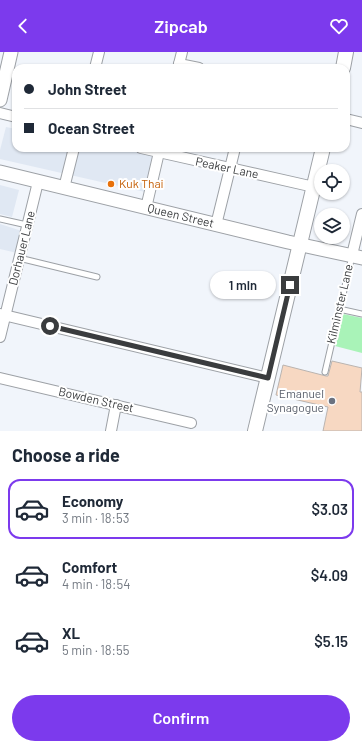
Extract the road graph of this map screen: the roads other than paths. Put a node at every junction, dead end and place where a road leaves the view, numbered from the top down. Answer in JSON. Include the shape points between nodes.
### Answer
{"nodes":[{"id":1,"x":99,"y":52,"type":"edge"},
{"id":2,"x":182,"y":52,"type":"edge"},
{"id":3,"x":346,"y":52,"type":"edge"},
{"id":4,"x":7,"y":55,"type":"edge"},
{"id":5,"x":95,"y":64,"type":"edge"},
{"id":6,"x":179,"y":64,"type":"edge"},
{"id":7,"x":344,"y":64,"type":"edge"},
{"id":8,"x":0,"y":100,"type":"edge"},
{"id":9,"x":0,"y":114,"type":"edge"},
{"id":10,"x":12,"y":116,"type":"edge"},
{"id":11,"x":350,"y":120,"type":"edge"},
{"id":12,"x":362,"y":123,"type":"edge"},
{"id":13,"x":73,"y":152,"type":"edge"},
{"id":14,"x":159,"y":152,"type":"edge"},
{"id":15,"x":167,"y":152,"type":"edge"},
{"id":16,"x":234,"y":152,"type":"edge"},
{"id":17,"x":322,"y":152,"type":"edge"},
{"id":18,"x":319,"y":164,"type":"edge"},
{"id":19,"x":230,"y":168,"type":"junction"},
{"id":20,"x":0,"y":172,"type":"edge"},
{"id":21,"x":38,"y":182,"type":"junction"},
{"id":22,"x":314,"y":187,"type":"joint"},
{"id":23,"x":64,"y":188,"type":"junction"},
{"id":24,"x":146,"y":208,"type":"junction"},
{"id":25,"x":362,"y":214,"type":"edge"},
{"id":26,"x":0,"y":219,"type":"edge"},
{"id":27,"x":27,"y":225,"type":"junction"},
{"id":28,"x":216,"y":225,"type":"junction"},
{"id":29,"x":300,"y":245,"type":"junction"},
{"id":30,"x":357,"y":256,"type":"edge"},
{"id":31,"x":20,"y":258,"type":"junction"},
{"id":32,"x":97,"y":277,"type":"dead end"},
{"id":33,"x":339,"y":309,"type":"junction"},
{"id":34,"x":362,"y":314,"type":"edge"},
{"id":35,"x":3,"y":315,"type":"edge"},
{"id":36,"x":0,"y":337,"type":"edge"},
{"id":37,"x":325,"y":372,"type":"dead end"},
{"id":38,"x":0,"y":378,"type":"edge"},
{"id":39,"x":268,"y":378,"type":"junction"},
{"id":40,"x":116,"y":405,"type":"junction"},
{"id":41,"x":191,"y":424,"type":"dead end"},
{"id":42,"x":111,"y":431,"type":"edge"},
{"id":43,"x":255,"y":431,"type":"edge"}],
"edges":[{"from":1,"to":5,"type":"street"},
{"from":2,"to":6,"type":"street"},
{"from":3,"to":7,"type":"main road"},
{"from":4,"to":8,"type":"street"},
{"from":9,"to":10,"type":"street"},
{"from":11,"to":12,"type":"street"},
{"from":13,"to":23,"type":"street"},
{"from":14,"to":24,"type":"street"},
{"from":15,"to":19,"type":"street","name":"Peaker Lane"},
{"from":16,"to":19,"type":"street"},
{"from":17,"to":18,"type":"main road"},
{"from":19,"to":22,"type":"street","name":"Peaker Lane"},
{"from":19,"to":28,"type":"street"},
{"from":20,"to":21,"type":"street","name":"Queen Street"},
{"from":21,"to":23,"type":"street","name":"Queen Street"},
{"from":21,"to":27,"type":"street","name":"Dorhauer Lane"},
{"from":22,"to":29,"type":"main road"},
{"from":23,"to":24,"type":"street","name":"Queen Street"},
{"from":24,"to":28,"type":"street","name":"Queen Street"},
{"from":25,"to":30,"type":"street","name":"Kilminster Lane"},
{"from":26,"to":27,"type":"lane"},
{"from":27,"to":31,"type":"street","name":"Dorhauer Lane"},
{"from":28,"to":29,"type":"street","name":"Queen Street"},
{"from":29,"to":30,"type":"street","name":"Queen Street"},
{"from":29,"to":39,"type":"main road"},
{"from":30,"to":33,"type":"lane","name":"Kilminster Lane"},
{"from":31,"to":32,"type":"lane"},
{"from":31,"to":35,"type":"street","name":"Dorhauer Lane"},
{"from":33,"to":34,"type":"lane"},
{"from":33,"to":37,"type":"lane","name":"Kilminster Lane"},
{"from":35,"to":36,"type":"street","name":"Dorhauer Lane"},
{"from":35,"to":39,"type":"street"},
{"from":38,"to":40,"type":"street","name":"Bowden Street"},
{"from":39,"to":43,"type":"main road"},
{"from":40,"to":41,"type":"street","name":"Bowden Street"},
{"from":40,"to":42,"type":"street"}]}
